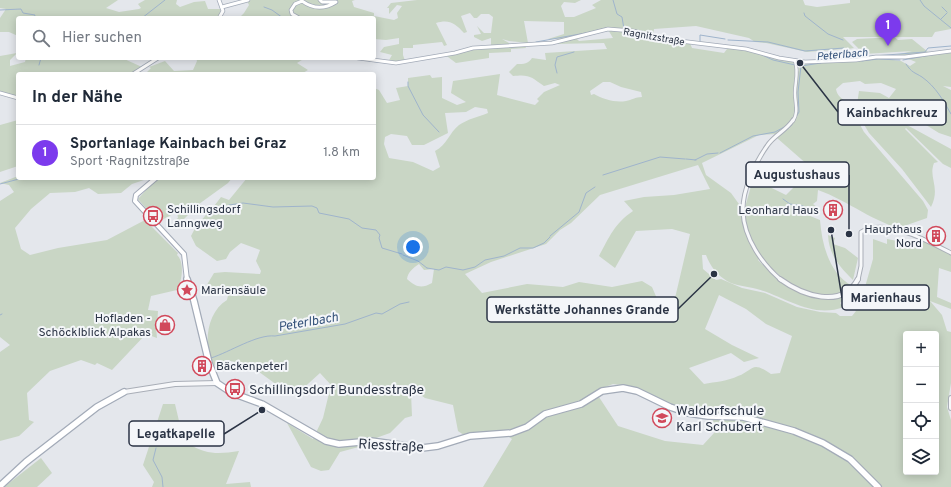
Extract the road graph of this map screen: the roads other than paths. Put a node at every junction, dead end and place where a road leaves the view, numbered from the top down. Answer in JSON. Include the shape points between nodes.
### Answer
{"nodes":[{"id":1,"x":219,"y":0,"type":"edge"},
{"id":2,"x":248,"y":0,"type":"edge"},
{"id":3,"x":320,"y":0,"type":"edge"},
{"id":4,"x":222,"y":7,"type":"junction"},
{"id":5,"x":220,"y":16,"type":"edge"},
{"id":6,"x":296,"y":16,"type":"edge"},
{"id":7,"x":951,"y":51,"type":"edge"},
{"id":8,"x":155,"y":60,"type":"edge"},
{"id":9,"x":373,"y":60,"type":"edge"},
{"id":10,"x":795,"y":61,"type":"junction"},
{"id":11,"x":136,"y":72,"type":"edge"},
{"id":12,"x":0,"y":93,"type":"edge"},
{"id":13,"x":16,"y":97,"type":"edge"},
{"id":14,"x":154,"y":180,"type":"edge"},
{"id":15,"x":951,"y":253,"type":"edge"},
{"id":16,"x":217,"y":383,"type":"junction"},
{"id":17,"x":124,"y":392,"type":"joint"},
{"id":18,"x":951,"y":398,"type":"edge"},
{"id":19,"x":951,"y":408,"type":"edge"},
{"id":20,"x":0,"y":486,"type":"edge"},
{"id":21,"x":878,"y":487,"type":"edge"}],
"edges":[{"from":1,"to":4,"type":"main road"},
{"from":2,"to":4,"type":"main road"},
{"from":3,"to":6,"type":"main road","via":[[336,2],[318,7],[299,1],[291,10]]},
{"from":4,"to":5,"type":"main road"},
{"from":7,"to":10,"type":"main road","name":"Ragnitzstraße","via":[[905,57]]},
{"from":8,"to":11,"type":"main road"},
{"from":9,"to":10,"type":"main road","name":"Ragnitzstraße","via":[[396,63],[473,48],[579,38],[608,29],[746,49]]},
{"from":10,"to":15,"type":"street","via":[[799,73],[795,92],[798,107],[796,117],[787,129],[771,140],[759,156],[743,208],[745,224],[761,260],[796,290],[828,297],[841,295],[855,285],[862,260],[861,232],[867,228],[880,227],[908,233]]},
{"from":12,"to":13,"type":"main road"},
{"from":14,"to":16,"type":"main road","via":[[136,195],[135,201],[184,254],[187,283]]},
{"from":16,"to":17,"type":"street","via":[[175,384]]},
{"from":16,"to":21,"type":"main road","name":"Riesstraße","via":[[232,393],[262,404],[326,441],[339,444],[371,442],[422,448],[470,436],[513,432],[527,427],[545,414],[581,404],[602,391],[612,388],[628,389],[688,412],[743,418],[794,431],[823,443],[850,459]]},
{"from":17,"to":20,"type":"main road","via":[[95,409]]},
{"from":18,"to":19,"type":"street"}]}
